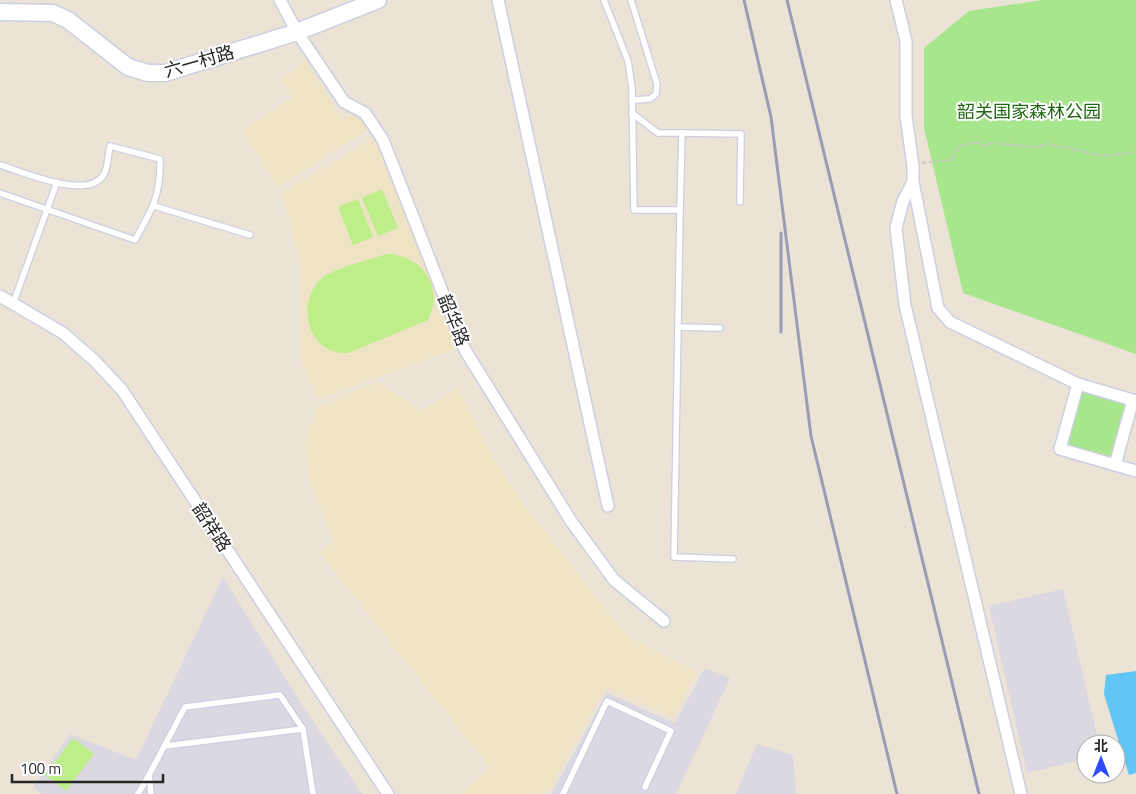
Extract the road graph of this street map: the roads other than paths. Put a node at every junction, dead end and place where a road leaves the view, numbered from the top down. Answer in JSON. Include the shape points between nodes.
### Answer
{"nodes":[{"id":1,"x":280,"y":0,"type":"edge"},
{"id":2,"x":378,"y":0,"type":"edge"},
{"id":3,"x":498,"y":0,"type":"edge"},
{"id":4,"x":604,"y":0,"type":"edge"},
{"id":5,"x":631,"y":0,"type":"edge"},
{"id":6,"x":896,"y":0,"type":"edge"},
{"id":7,"x":0,"y":12,"type":"edge"},
{"id":8,"x":297,"y":32,"type":"junction"},
{"id":9,"x":632,"y":100,"type":"junction"},
{"id":10,"x":632,"y":113,"type":"junction"},
{"id":11,"x":682,"y":133,"type":"junction"},
{"id":12,"x":0,"y":165,"type":"edge"},
{"id":13,"x":57,"y":182,"type":"junction"},
{"id":14,"x":913,"y":182,"type":"junction"},
{"id":15,"x":0,"y":193,"type":"edge"},
{"id":16,"x":740,"y":202,"type":"dead end"},
{"id":17,"x":154,"y":206,"type":"junction"},
{"id":18,"x":47,"y":210,"type":"junction"},
{"id":19,"x":680,"y":210,"type":"junction"},
{"id":20,"x":250,"y":235,"type":"dead end"},
{"id":21,"x":0,"y":296,"type":"edge"},
{"id":22,"x":13,"y":304,"type":"junction"},
{"id":23,"x":678,"y":327,"type":"junction"},
{"id":24,"x":720,"y":328,"type":"dead end"},
{"id":25,"x":1078,"y":384,"type":"junction"},
{"id":26,"x":1134,"y":401,"type":"edge"},
{"id":27,"x":1115,"y":465,"type":"junction"},
{"id":28,"x":1136,"y":471,"type":"edge"},
{"id":29,"x":608,"y":506,"type":"dead end"},
{"id":30,"x":733,"y":559,"type":"dead end"},
{"id":31,"x":664,"y":621,"type":"dead end"},
{"id":32,"x":303,"y":729,"type":"junction"},
{"id":33,"x":165,"y":746,"type":"junction"},
{"id":34,"x":149,"y":775,"type":"junction"},
{"id":35,"x":645,"y":787,"type":"dead end"},
{"id":36,"x":138,"y":794,"type":"edge"},
{"id":37,"x":151,"y":794,"type":"edge"},
{"id":38,"x":313,"y":794,"type":"edge"},
{"id":39,"x":388,"y":794,"type":"edge"},
{"id":40,"x":563,"y":794,"type":"edge"},
{"id":41,"x":1021,"y":794,"type":"edge"}],
"edges":[{"from":1,"to":8,"type":"street","name":"韶华路"},
{"from":2,"to":8,"type":"street","name":"六一村路"},
{"from":3,"to":29,"type":"street"},
{"from":4,"to":9,"type":"lane","via":[[628,60]]},
{"from":5,"to":9,"type":"lane","via":[[657,84],[656,94],[650,100]]},
{"from":6,"to":14,"type":"street","via":[[906,41],[906,116]]},
{"from":7,"to":8,"type":"street","name":"六一村路","via":[[53,13],[68,20],[128,67],[148,73],[166,73]]},
{"from":8,"to":31,"type":"street","name":"韶华路","via":[[344,102],[365,113],[379,133],[465,350],[571,521],[614,580]]},
{"from":9,"to":10,"type":"lane"},
{"from":10,"to":11,"type":"lane","via":[[658,133]]},
{"from":10,"to":19,"type":"lane","via":[[634,210]]},
{"from":11,"to":16,"type":"lane","via":[[741,134]]},
{"from":11,"to":19,"type":"lane"},
{"from":12,"to":13,"type":"lane"},
{"from":13,"to":17,"type":"lane","via":[[72,187],[96,184],[104,175],[110,146],[160,159]]},
{"from":13,"to":18,"type":"lane"},
{"from":14,"to":25,"type":"street","via":[[938,308],[950,322]]},
{"from":14,"to":41,"type":"street","via":[[896,228],[905,305]]},
{"from":15,"to":18,"type":"lane"},
{"from":17,"to":18,"type":"lane","via":[[135,240]]},
{"from":17,"to":20,"type":"lane"},
{"from":18,"to":22,"type":"lane"},
{"from":19,"to":23,"type":"lane"},
{"from":21,"to":22,"type":"street","name":"韶祥路"},
{"from":22,"to":39,"type":"street","name":"韶祥路","via":[[63,333],[122,390]]},
{"from":23,"to":24,"type":"lane"},
{"from":23,"to":30,"type":"lane","via":[[674,557]]},
{"from":25,"to":26,"type":"street"},
{"from":25,"to":27,"type":"street","via":[[1060,449]]},
{"from":26,"to":27,"type":"street"},
{"from":27,"to":28,"type":"street"},
{"from":32,"to":33,"type":"lane"},
{"from":32,"to":33,"type":"lane","via":[[280,695],[185,707]]},
{"from":32,"to":38,"type":"lane"},
{"from":33,"to":34,"type":"lane"},
{"from":34,"to":36,"type":"lane"},
{"from":34,"to":37,"type":"lane"},
{"from":35,"to":40,"type":"lane","via":[[671,731],[606,701]]}]}
